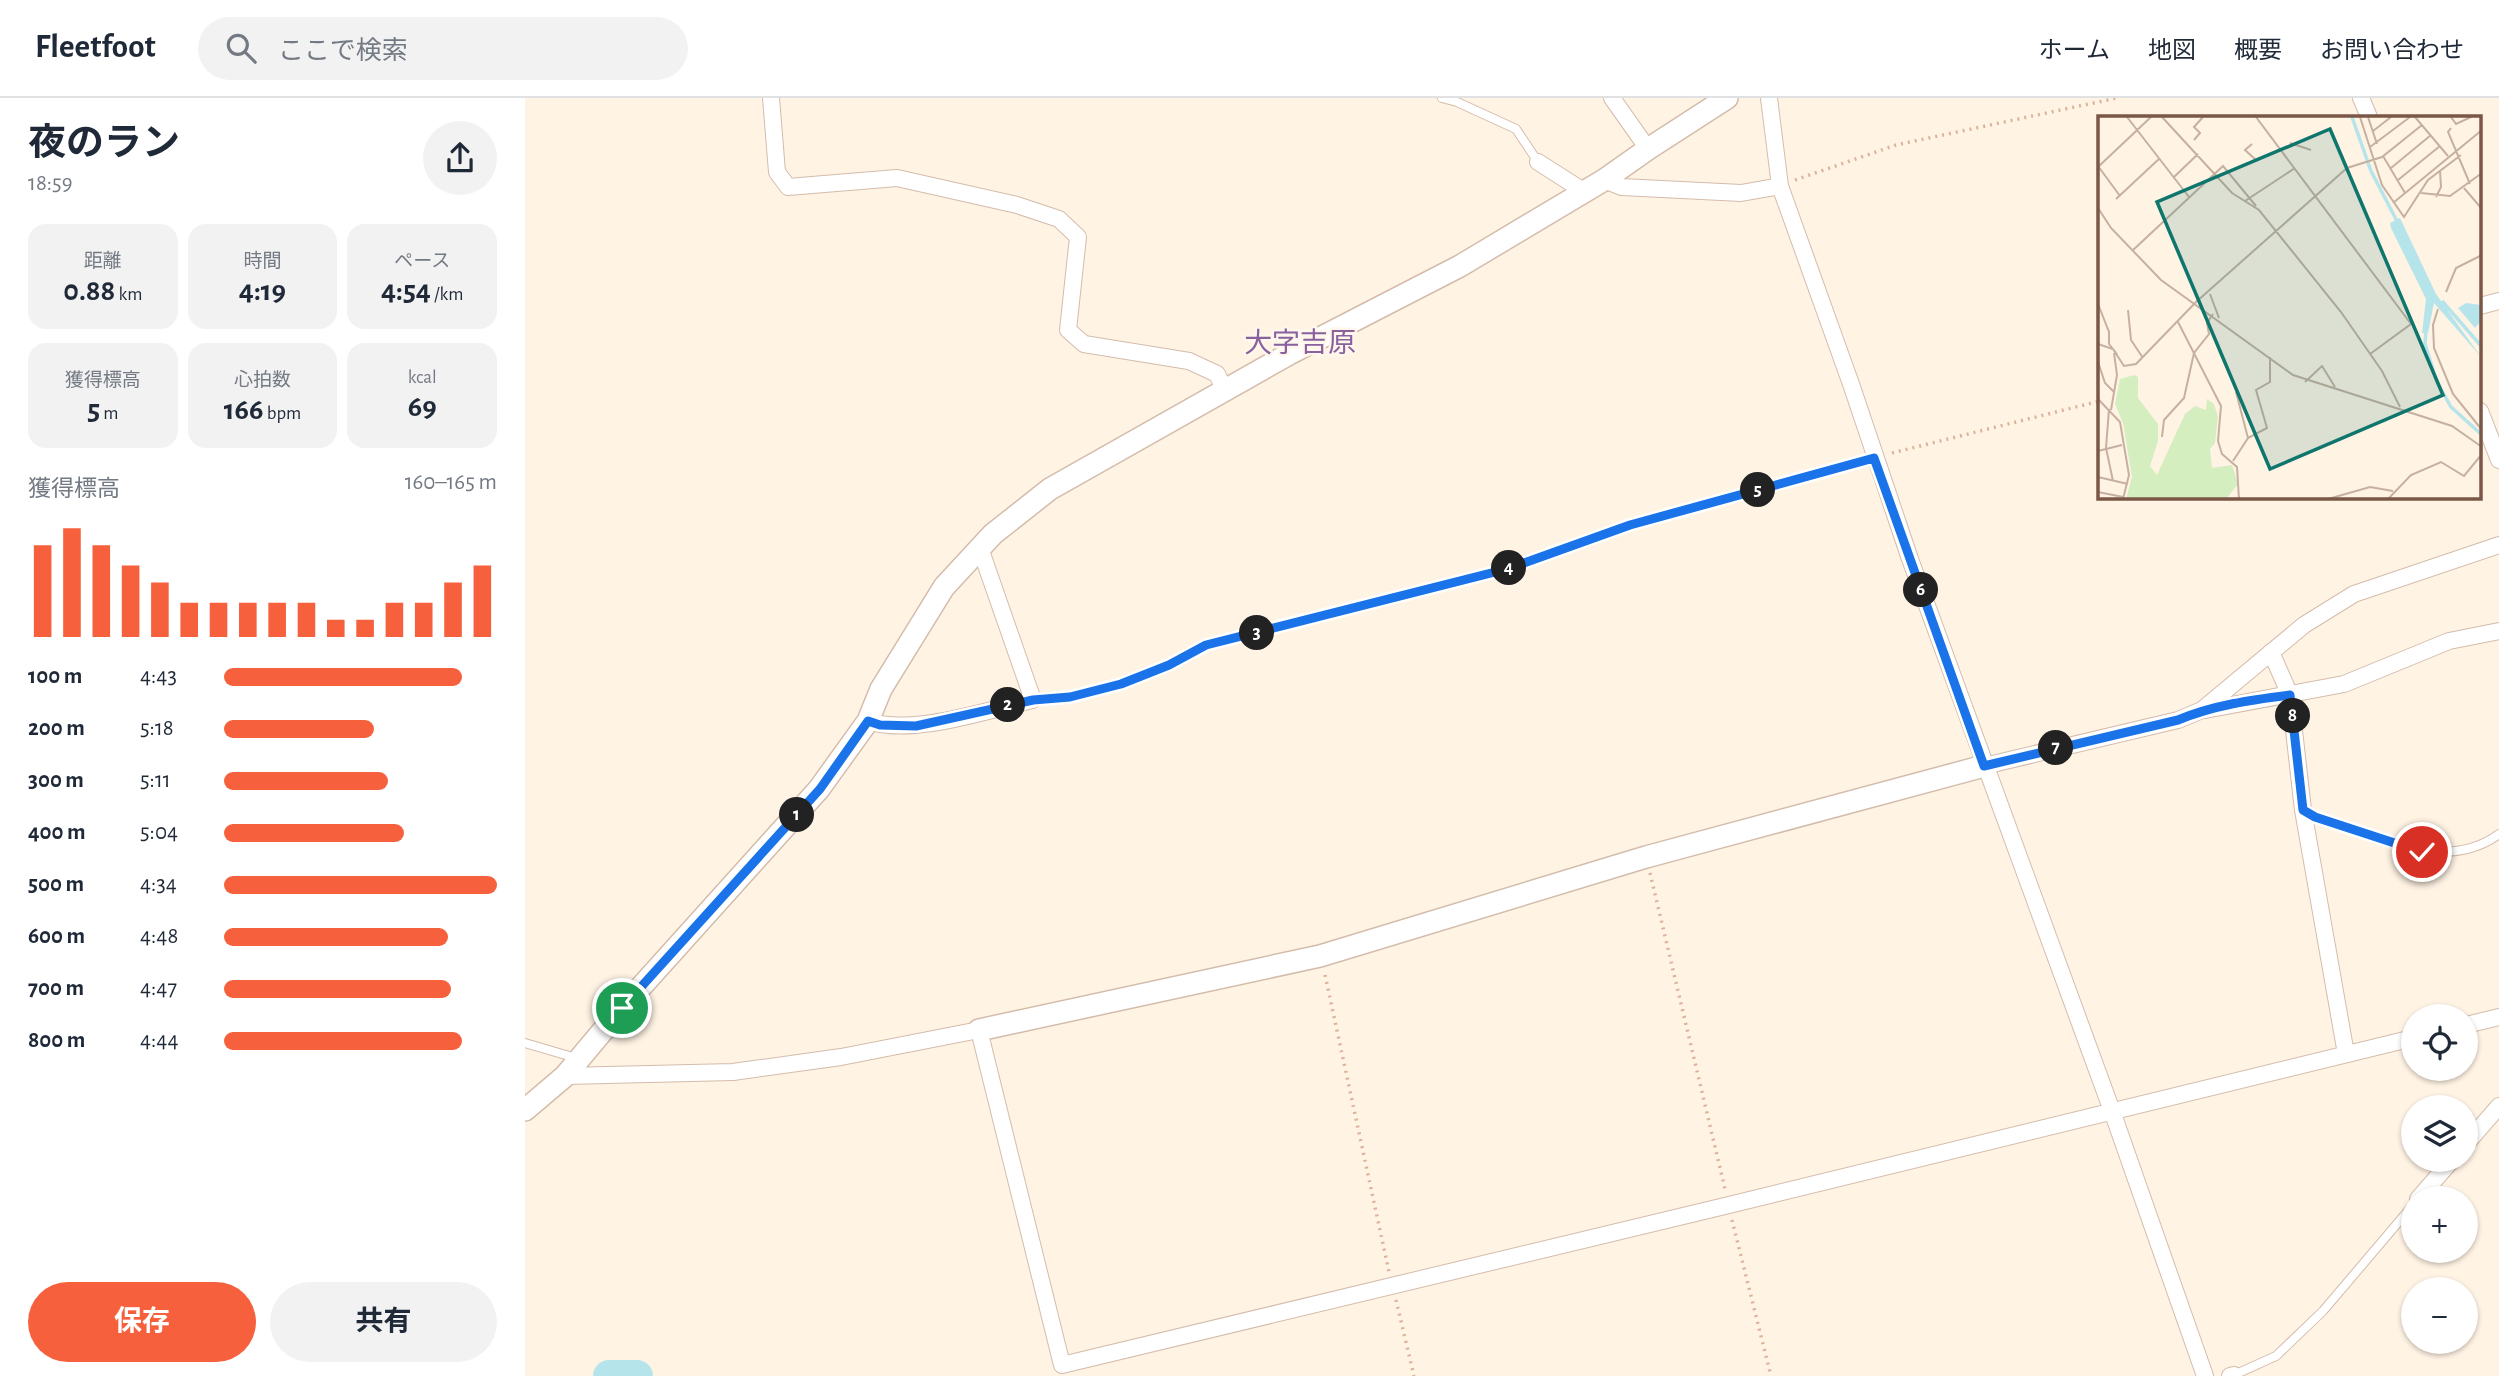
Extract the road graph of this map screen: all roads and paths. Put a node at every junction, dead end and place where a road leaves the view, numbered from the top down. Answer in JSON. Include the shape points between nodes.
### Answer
{"nodes":[{"id":1,"x":771,"y":98,"type":"edge"},
{"id":2,"x":1442,"y":98,"type":"edge"},
{"id":3,"x":1612,"y":98,"type":"edge"},
{"id":4,"x":1727,"y":98,"type":"edge"},
{"id":5,"x":1769,"y":98,"type":"edge"},
{"id":6,"x":2117,"y":98,"type":"edge"},
{"id":7,"x":2361,"y":98,"type":"edge"},
{"id":8,"x":2368,"y":116,"type":"edge"},
{"id":9,"x":1648,"y":149,"type":"junction"},
{"id":10,"x":1538,"y":162,"type":"joint"},
{"id":11,"x":1604,"y":180,"type":"junction"},
{"id":12,"x":1780,"y":186,"type":"junction"},
{"id":13,"x":1585,"y":192,"type":"junction"},
{"id":14,"x":2499,"y":301,"type":"edge"},
{"id":15,"x":2481,"y":306,"type":"edge"},
{"id":16,"x":1225,"y":391,"type":"junction"},
{"id":17,"x":2098,"y":402,"type":"edge"},
{"id":18,"x":2481,"y":414,"type":"edge"},
{"id":19,"x":1874,"y":458,"type":"junction"},
{"id":20,"x":2499,"y":460,"type":"edge"},
{"id":21,"x":2499,"y":545,"type":"edge"},
{"id":22,"x":980,"y":548,"type":"junction"},
{"id":23,"x":2499,"y":631,"type":"edge"},
{"id":24,"x":2271,"y":652,"type":"junction"},
{"id":25,"x":2290,"y":695,"type":"junction"},
{"id":26,"x":1033,"y":700,"type":"junction"},
{"id":27,"x":2202,"y":710,"type":"junction"},
{"id":28,"x":868,"y":721,"type":"junction"},
{"id":29,"x":1984,"y":766,"type":"junction"},
{"id":30,"x":2303,"y":810,"type":"junction"},
{"id":31,"x":2499,"y":834,"type":"edge"},
{"id":32,"x":1646,"y":857,"type":"junction"},
{"id":33,"x":1320,"y":956,"type":"junction"},
{"id":34,"x":2499,"y":1017,"type":"edge"},
{"id":35,"x":2478,"y":1022,"type":"edge"},
{"id":36,"x":979,"y":1030,"type":"junction"},
{"id":37,"x":2401,"y":1041,"type":"edge"},
{"id":38,"x":525,"y":1043,"type":"edge"},
{"id":39,"x":2346,"y":1054,"type":"junction"},
{"id":40,"x":579,"y":1059,"type":"junction"},
{"id":41,"x":565,"y":1076,"type":"junction"},
{"id":42,"x":2499,"y":1106,"type":"edge"},
{"id":43,"x":525,"y":1110,"type":"edge"},
{"id":44,"x":2112,"y":1111,"type":"junction"},
{"id":45,"x":2478,"y":1130,"type":"edge"},
{"id":46,"x":2442,"y":1172,"type":"edge"},
{"id":47,"x":2429,"y":1186,"type":"edge"},
{"id":48,"x":1729,"y":1205,"type":"junction"},
{"id":49,"x":2401,"y":1218,"type":"edge"},
{"id":50,"x":1392,"y":1286,"type":"junction"},
{"id":51,"x":1414,"y":1376,"type":"edge"},
{"id":52,"x":1771,"y":1376,"type":"edge"},
{"id":53,"x":2205,"y":1376,"type":"edge"},
{"id":54,"x":2232,"y":1376,"type":"edge"}],
"edges":[{"from":1,"to":16,"type":"street","via":[[777,172],[788,187],[897,178],[1059,219],[1078,237],[1067,330],[1083,344],[1189,361],[1217,374]]},
{"from":2,"to":10,"type":"lane","via":[[1516,129]]},
{"from":3,"to":9,"type":"street"},
{"from":4,"to":9,"type":"street"},
{"from":5,"to":12,"type":"street"},
{"from":6,"to":12,"type":"path","via":[[1896,145]]},
{"from":7,"to":8,"type":"street"},
{"from":9,"to":11,"type":"street"},
{"from":10,"to":13,"type":"street"},
{"from":11,"to":12,"type":"street","via":[[1622,187],[1741,193]]},
{"from":11,"to":13,"type":"street"},
{"from":12,"to":19,"type":"street"},
{"from":13,"to":16,"type":"street","via":[[1460,266]]},
{"from":14,"to":15,"type":"street"},
{"from":16,"to":22,"type":"street","via":[[1050,489]]},
{"from":17,"to":19,"type":"path"},
{"from":18,"to":20,"type":"street"},
{"from":19,"to":26,"type":"path","via":[[1630,525],[1507,569],[1206,645],[1121,684],[1070,697]]},
{"from":19,"to":29,"type":"street"},
{"from":21,"to":24,"type":"street","via":[[2354,594]]},
{"from":22,"to":26,"type":"street"},
{"from":22,"to":28,"type":"street","via":[[944,587],[881,689]]},
{"from":23,"to":25,"type":"street","via":[[2449,641],[2344,684]]},
{"from":24,"to":25,"type":"street"},
{"from":24,"to":27,"type":"street"},
{"from":25,"to":27,"type":"street"},
{"from":25,"to":30,"type":"street"},
{"from":26,"to":28,"type":"street","via":[[916,726]]},
{"from":27,"to":29,"type":"street","via":[[2178,720]]},
{"from":28,"to":40,"type":"street","via":[[820,789]]},
{"from":29,"to":32,"type":"street"},
{"from":29,"to":44,"type":"street"},
{"from":30,"to":31,"type":"lane","via":[[2422,852],[2460,851]]},
{"from":30,"to":39,"type":"street"},
{"from":32,"to":33,"type":"street"},
{"from":32,"to":48,"type":"path"},
{"from":33,"to":36,"type":"street"},
{"from":33,"to":50,"type":"path"},
{"from":34,"to":35,"type":"street"},
{"from":36,"to":41,"type":"street","via":[[733,1072]]},
{"from":36,"to":50,"type":"street","via":[[1062,1365]]},
{"from":37,"to":39,"type":"street"},
{"from":38,"to":40,"type":"lane"},
{"from":39,"to":44,"type":"street"},
{"from":40,"to":41,"type":"street"},
{"from":41,"to":43,"type":"street"},
{"from":42,"to":45,"type":"street"},
{"from":44,"to":48,"type":"street"},
{"from":44,"to":53,"type":"street"},
{"from":46,"to":47,"type":"street"},
{"from":48,"to":50,"type":"street"},
{"from":48,"to":52,"type":"path"},
{"from":49,"to":54,"type":"lane","via":[[2323,1311],[2277,1356]]},
{"from":50,"to":51,"type":"path"}]}
